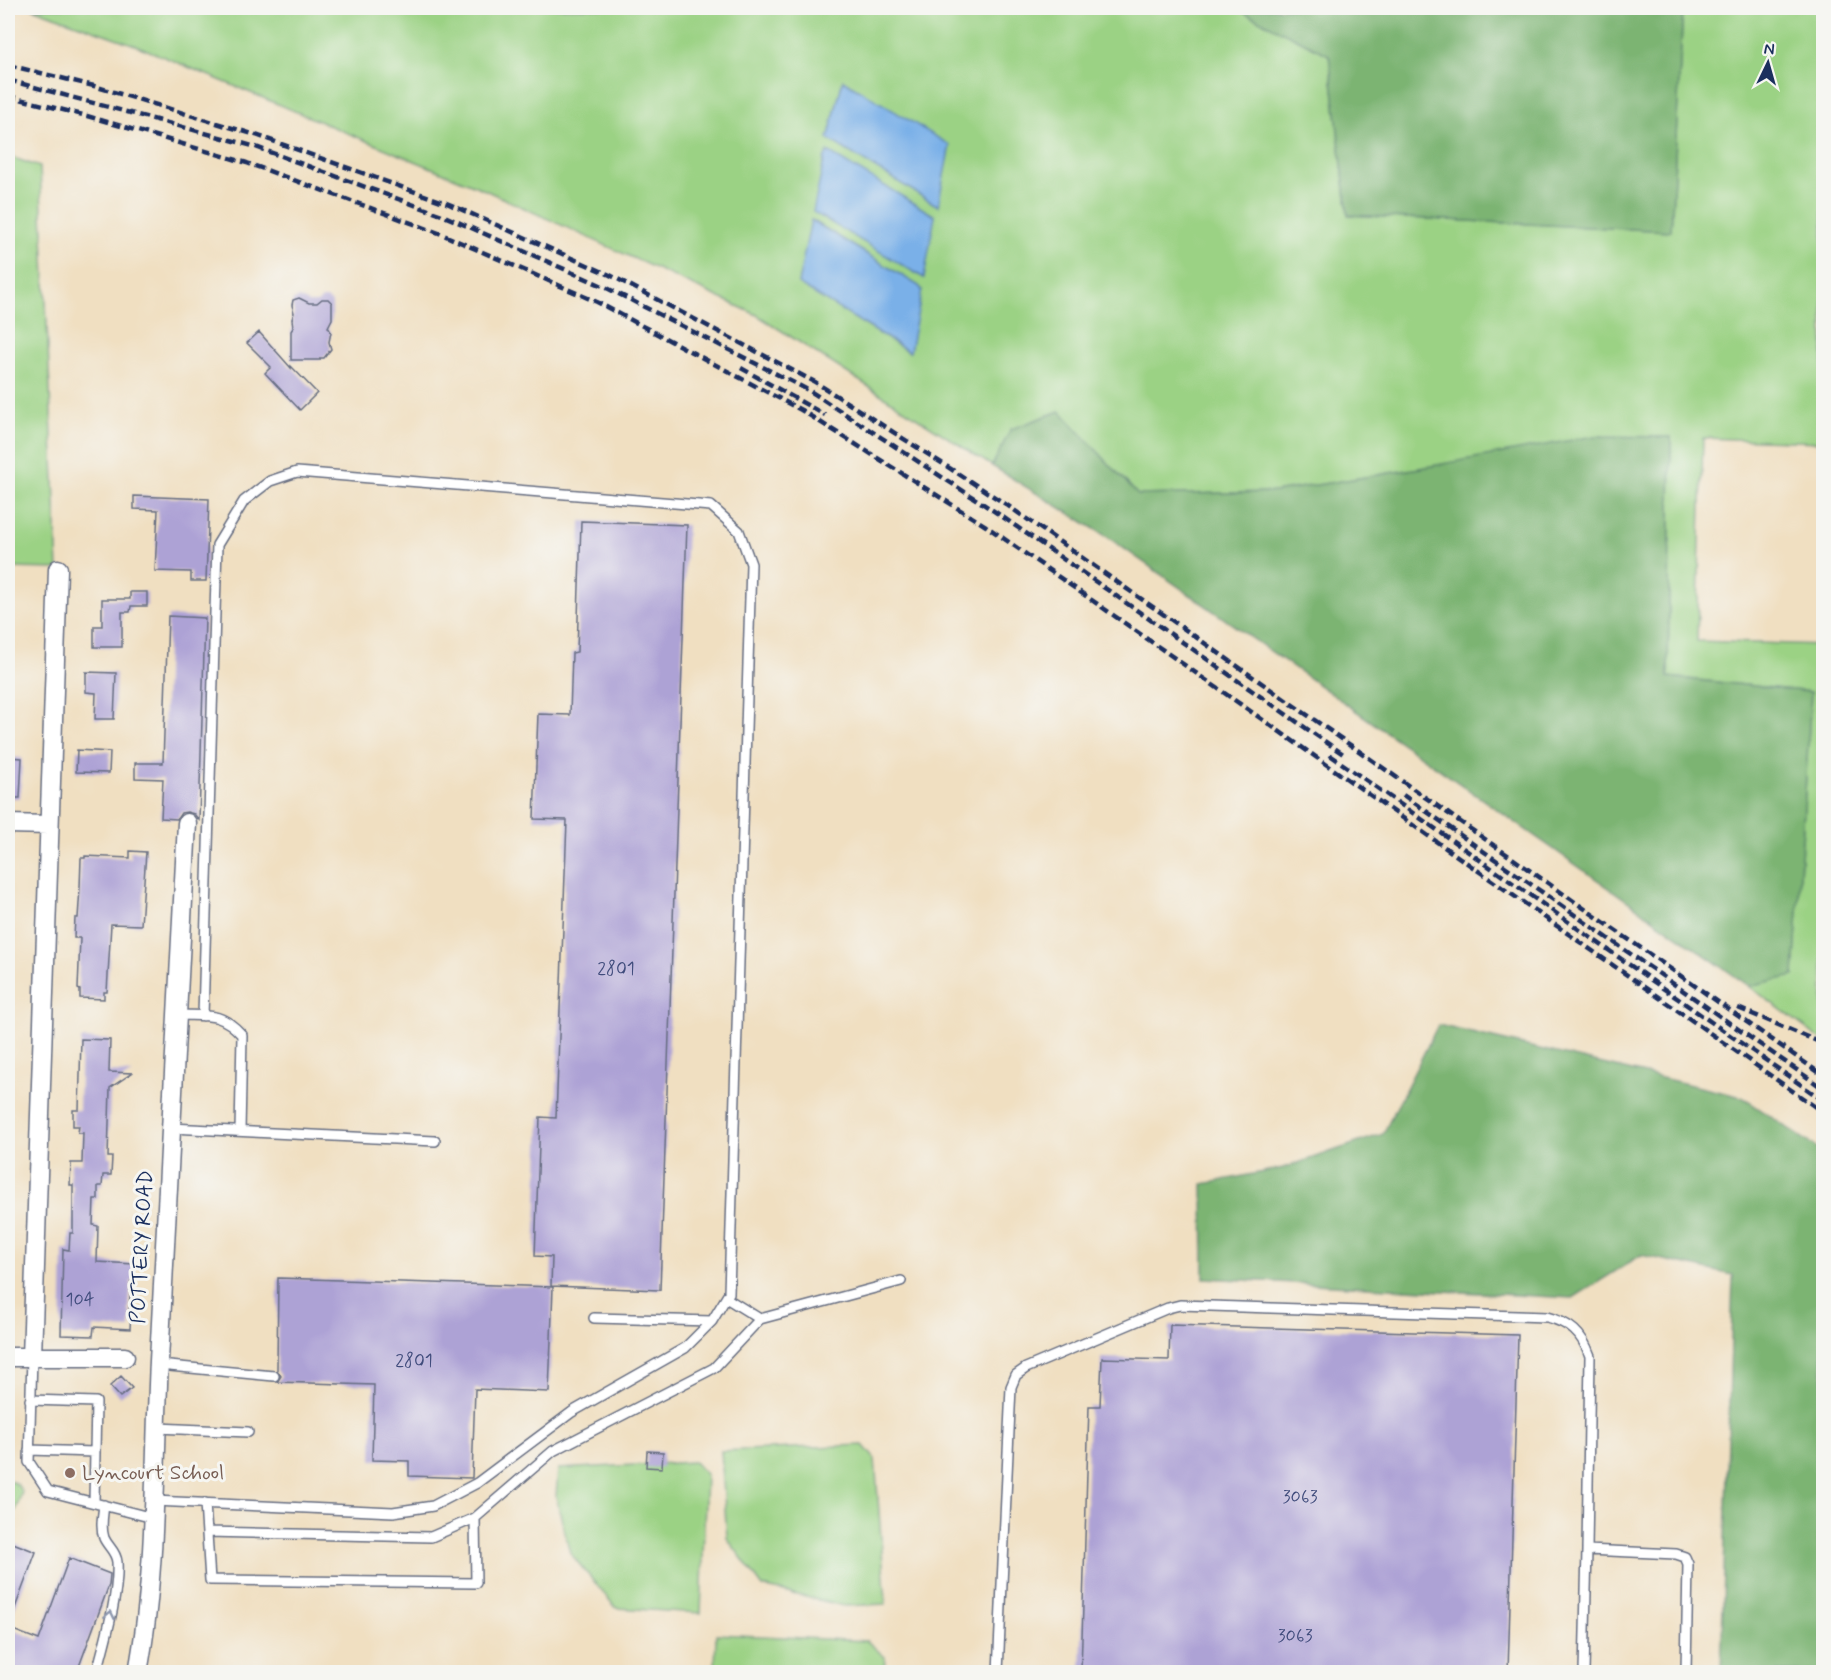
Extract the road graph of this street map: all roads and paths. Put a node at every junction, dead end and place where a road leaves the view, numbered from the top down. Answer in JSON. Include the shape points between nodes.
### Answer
{"nodes":[{"id":1,"x":58,"y":569,"type":"dead end"},
{"id":2,"x":187,"y":823,"type":"dead end"},
{"id":3,"x":8,"y":824,"type":"edge"},
{"id":4,"x":49,"y":825,"type":"junction"},
{"id":5,"x":177,"y":1015,"type":"junction"},
{"id":6,"x":203,"y":1016,"type":"junction"},
{"id":7,"x":171,"y":1128,"type":"junction"},
{"id":8,"x":240,"y":1131,"type":"junction"},
{"id":9,"x":435,"y":1141,"type":"dead end"},
{"id":10,"x":901,"y":1281,"type":"dead end"},
{"id":11,"x":726,"y":1298,"type":"junction"},
{"id":12,"x":594,"y":1318,"type":"dead end"},
{"id":13,"x":760,"y":1319,"type":"junction"},
{"id":14,"x":712,"y":1321,"type":"junction"},
{"id":15,"x":8,"y":1357,"type":"edge"},
{"id":16,"x":32,"y":1357,"type":"junction"},
{"id":17,"x":125,"y":1358,"type":"dead end"},
{"id":18,"x":159,"y":1365,"type":"junction"},
{"id":19,"x":274,"y":1376,"type":"dead end"},
{"id":20,"x":30,"y":1400,"type":"junction"},
{"id":21,"x":157,"y":1428,"type":"junction"},
{"id":22,"x":248,"y":1432,"type":"dead end"},
{"id":23,"x":29,"y":1450,"type":"junction"},
{"id":24,"x":95,"y":1452,"type":"junction"},
{"id":25,"x":94,"y":1502,"type":"junction"},
{"id":26,"x":205,"y":1503,"type":"junction"},
{"id":27,"x":104,"y":1505,"type":"junction"},
{"id":28,"x":154,"y":1509,"type":"junction"},
{"id":29,"x":475,"y":1518,"type":"junction"},
{"id":30,"x":207,"y":1532,"type":"junction"},
{"id":31,"x":1587,"y":1550,"type":"junction"},
{"id":32,"x":97,"y":1672,"type":"edge"},
{"id":33,"x":138,"y":1672,"type":"edge"},
{"id":34,"x":998,"y":1672,"type":"edge"},
{"id":35,"x":1584,"y":1672,"type":"edge"},
{"id":36,"x":1686,"y":1672,"type":"edge"}],
"edges":[{"from":1,"to":4,"type":"street"},
{"from":2,"to":5,"type":"street","name":"POTTERY ROAD"},
{"from":3,"to":4,"type":"street"},
{"from":4,"to":16,"type":"street"},
{"from":5,"to":6,"type":"lane"},
{"from":5,"to":7,"type":"street","name":"POTTERY ROAD"},
{"from":6,"to":8,"type":"lane","via":[[231,1022],[242,1035]]},
{"from":6,"to":11,"type":"lane","via":[[217,545],[244,501],[270,481],[297,472],[711,506],[739,531],[751,564]]},
{"from":7,"to":8,"type":"lane"},
{"from":7,"to":18,"type":"street","name":"POTTERY ROAD"},
{"from":8,"to":9,"type":"lane"},
{"from":10,"to":13,"type":"lane"},
{"from":11,"to":13,"type":"lane"},
{"from":11,"to":14,"type":"lane"},
{"from":12,"to":14,"type":"lane"},
{"from":13,"to":29,"type":"lane","via":[[714,1368],[553,1451]]},
{"from":14,"to":26,"type":"lane","via":[[685,1348],[572,1412],[477,1483],[434,1506],[393,1512]]},
{"from":15,"to":16,"type":"street"},
{"from":16,"to":17,"type":"street"},
{"from":16,"to":20,"type":"lane"},
{"from":18,"to":19,"type":"lane"},
{"from":18,"to":21,"type":"street","name":"POTTERY ROAD"},
{"from":20,"to":23,"type":"lane"},
{"from":20,"to":24,"type":"lane","via":[[96,1402]]},
{"from":21,"to":22,"type":"lane"},
{"from":21,"to":28,"type":"street","name":"POTTERY ROAD"},
{"from":23,"to":24,"type":"lane"},
{"from":23,"to":25,"type":"lane","via":[[29,1462],[48,1491]]},
{"from":24,"to":25,"type":"lane"},
{"from":25,"to":27,"type":"lane"},
{"from":26,"to":28,"type":"lane"},
{"from":26,"to":30,"type":"lane"},
{"from":27,"to":28,"type":"lane"},
{"from":32,"to":27,"type":"lane","one_way":true,"via":[[117,1571],[116,1554],[104,1537]]},
{"from":28,"to":33,"type":"street","name":"POTTERY ROAD","via":[[146,1630]]},
{"from":29,"to":30,"type":"lane","via":[[431,1537]]},
{"from":29,"to":30,"type":"lane","via":[[476,1583],[210,1580]]},
{"from":31,"to":34,"type":"lane","via":[[1590,1356],[1577,1332],[1562,1321],[1546,1317],[1180,1305],[1016,1375],[1011,1387]]},
{"from":31,"to":35,"type":"lane"},
{"from":31,"to":36,"type":"lane","via":[[1685,1557]]}]}
